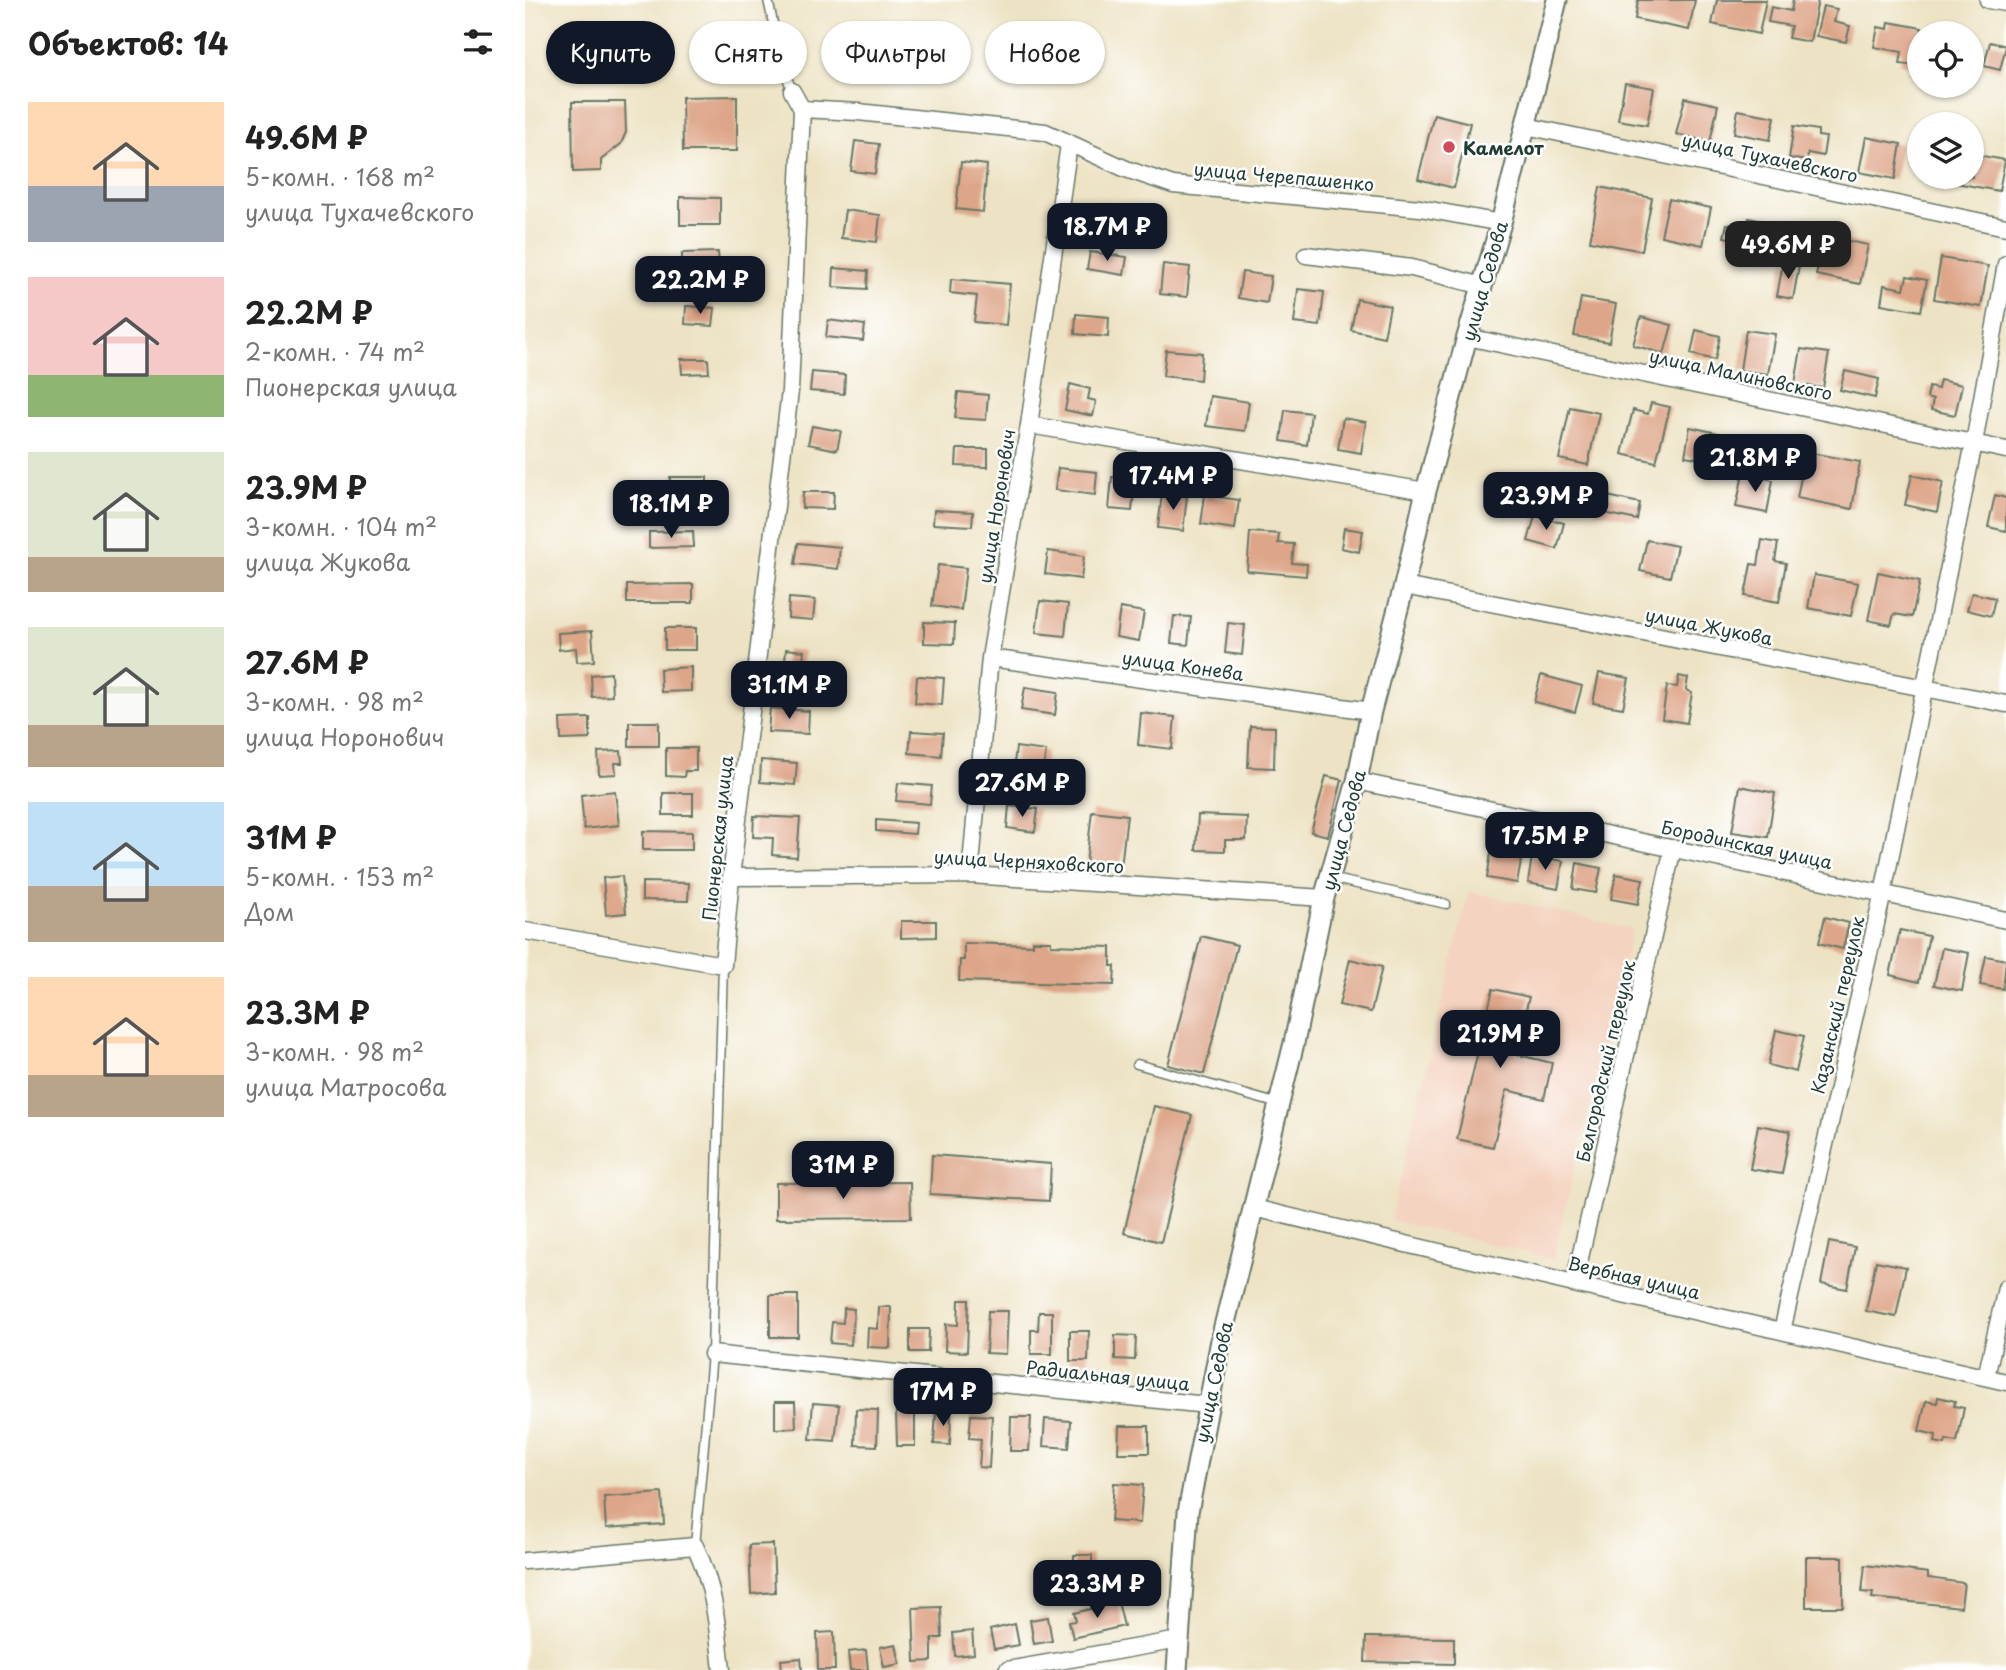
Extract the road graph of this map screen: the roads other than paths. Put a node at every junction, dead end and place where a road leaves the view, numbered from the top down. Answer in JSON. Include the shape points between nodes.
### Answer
{"nodes":[{"id":1,"x":768,"y":0,"type":"edge"},
{"id":2,"x":1557,"y":0,"type":"edge"},
{"id":3,"x":1988,"y":0,"type":"edge"},
{"id":4,"x":2006,"y":3,"type":"edge"},
{"id":5,"x":792,"y":91,"type":"joint"},
{"id":6,"x":802,"y":109,"type":"junction"},
{"id":7,"x":1526,"y":126,"type":"junction"},
{"id":8,"x":1069,"y":144,"type":"junction"},
{"id":9,"x":1501,"y":223,"type":"junction"},
{"id":10,"x":2006,"y":227,"type":"edge"},
{"id":11,"x":1305,"y":255,"type":"dead end"},
{"id":12,"x":2006,"y":264,"type":"edge"},
{"id":13,"x":1483,"y":286,"type":"junction"},
{"id":14,"x":1467,"y":337,"type":"junction"},
{"id":15,"x":1029,"y":425,"type":"junction"},
{"id":16,"x":1974,"y":443,"type":"junction"},
{"id":17,"x":2006,"y":450,"type":"edge"},
{"id":18,"x":1426,"y":491,"type":"junction"},
{"id":19,"x":1404,"y":586,"type":"junction"},
{"id":20,"x":990,"y":658,"type":"junction"},
{"id":21,"x":1924,"y":688,"type":"junction"},
{"id":22,"x":2006,"y":704,"type":"edge"},
{"id":23,"x":1371,"y":711,"type":"junction"},
{"id":24,"x":1357,"y":781,"type":"junction"},
{"id":25,"x":1673,"y":848,"type":"junction"},
{"id":26,"x":970,"y":875,"type":"junction"},
{"id":27,"x":731,"y":877,"type":"junction"},
{"id":28,"x":1330,"y":878,"type":"junction"},
{"id":29,"x":1883,"y":893,"type":"junction"},
{"id":30,"x":1324,"y":898,"type":"junction"},
{"id":31,"x":1446,"y":904,"type":"dead end"},
{"id":32,"x":2006,"y":920,"type":"edge"},
{"id":33,"x":525,"y":931,"type":"edge"},
{"id":34,"x":723,"y":965,"type":"junction"},
{"id":35,"x":1137,"y":1064,"type":"dead end"},
{"id":36,"x":1279,"y":1104,"type":"junction"},
{"id":37,"x":1254,"y":1208,"type":"junction"},
{"id":38,"x":1574,"y":1284,"type":"junction"},
{"id":39,"x":2006,"y":1287,"type":"edge"},
{"id":40,"x":1782,"y":1331,"type":"junction"},
{"id":41,"x":712,"y":1354,"type":"junction"},
{"id":42,"x":1986,"y":1377,"type":"junction"},
{"id":43,"x":2006,"y":1382,"type":"edge"},
{"id":44,"x":1207,"y":1405,"type":"junction"},
{"id":45,"x":695,"y":1546,"type":"junction"},
{"id":46,"x":525,"y":1561,"type":"edge"},
{"id":47,"x":1179,"y":1640,"type":"junction"},
{"id":48,"x":722,"y":1670,"type":"edge"},
{"id":49,"x":1007,"y":1670,"type":"edge"},
{"id":50,"x":1177,"y":1670,"type":"edge"}],
"edges":[{"from":1,"to":5,"type":"lane"},
{"from":2,"to":7,"type":"street","name":"улица Седова"},
{"from":3,"to":4,"type":"street"},
{"from":5,"to":6,"type":"street"},
{"from":6,"to":8,"type":"street","name":"улица Черепашенко","via":[[1045,132]]},
{"from":6,"to":27,"type":"street","name":"Пионерская улица","via":[[790,391]]},
{"from":7,"to":9,"type":"street","name":"улица Седова"},
{"from":7,"to":10,"type":"street","name":"улица Тухачевского"},
{"from":8,"to":9,"type":"street","name":"улица Черепашенко","via":[[1173,185],[1420,208]]},
{"from":8,"to":15,"type":"street","name":"улица Норонович"},
{"from":9,"to":13,"type":"street","name":"улица Седова"},
{"from":11,"to":13,"type":"street","via":[[1412,268]]},
{"from":12,"to":16,"type":"street","name":"Казанский переулок"},
{"from":13,"to":14,"type":"street","name":"улица Седова"},
{"from":14,"to":16,"type":"street","name":"улица Малиновского"},
{"from":14,"to":18,"type":"street","name":"улица Седова"},
{"from":15,"to":18,"type":"street"},
{"from":15,"to":20,"type":"street","name":"улица Норонович"},
{"from":16,"to":17,"type":"street","name":"улица Малиновского"},
{"from":16,"to":21,"type":"street","name":"Казанский переулок"},
{"from":18,"to":19,"type":"street","name":"улица Седова"},
{"from":19,"to":21,"type":"street","name":"улица Жукова"},
{"from":19,"to":23,"type":"street","name":"улица Седова"},
{"from":20,"to":23,"type":"street","name":"улица Конева"},
{"from":20,"to":26,"type":"street","name":"улица Норонович"},
{"from":21,"to":22,"type":"street","name":"улица Жукова"},
{"from":21,"to":29,"type":"street","name":"Казанский переулок"},
{"from":23,"to":24,"type":"street","name":"улица Седова"},
{"from":24,"to":25,"type":"street","name":"Бородинская улица"},
{"from":24,"to":28,"type":"street","name":"улица Седова"},
{"from":25,"to":29,"type":"street","name":"Бородинская улица"},
{"from":25,"to":38,"type":"street","name":"Белгородский переулок"},
{"from":26,"to":27,"type":"street","name":"улица Черняховского"},
{"from":26,"to":30,"type":"street","name":"улица Черняховского"},
{"from":27,"to":34,"type":"street","name":"Пионерская улица"},
{"from":28,"to":30,"type":"street","name":"улица Седова"},
{"from":28,"to":31,"type":"lane"},
{"from":29,"to":32,"type":"street","name":"Бородинская улица"},
{"from":29,"to":40,"type":"street","name":"Казанский переулок"},
{"from":30,"to":36,"type":"street","name":"улица Седова"},
{"from":33,"to":34,"type":"street"},
{"from":34,"to":41,"type":"lane"},
{"from":35,"to":36,"type":"lane"},
{"from":36,"to":37,"type":"street","name":"улица Седова"},
{"from":37,"to":38,"type":"street","name":"Вербная улица"},
{"from":37,"to":44,"type":"street","name":"улица Седова"},
{"from":38,"to":40,"type":"street","name":"Вербная улица"},
{"from":39,"to":42,"type":"street"},
{"from":40,"to":42,"type":"street","name":"Вербная улица"},
{"from":41,"to":44,"type":"street","name":"Радиальная улица"},
{"from":41,"to":45,"type":"lane"},
{"from":42,"to":43,"type":"street","name":"Вербная улица"},
{"from":44,"to":47,"type":"street","name":"улица Седова","via":[[1188,1512]]},
{"from":45,"to":46,"type":"street"},
{"from":45,"to":48,"type":"street","via":[[713,1595]]},
{"from":47,"to":49,"type":"street"},
{"from":47,"to":50,"type":"street","name":"улица Седова"}]}
